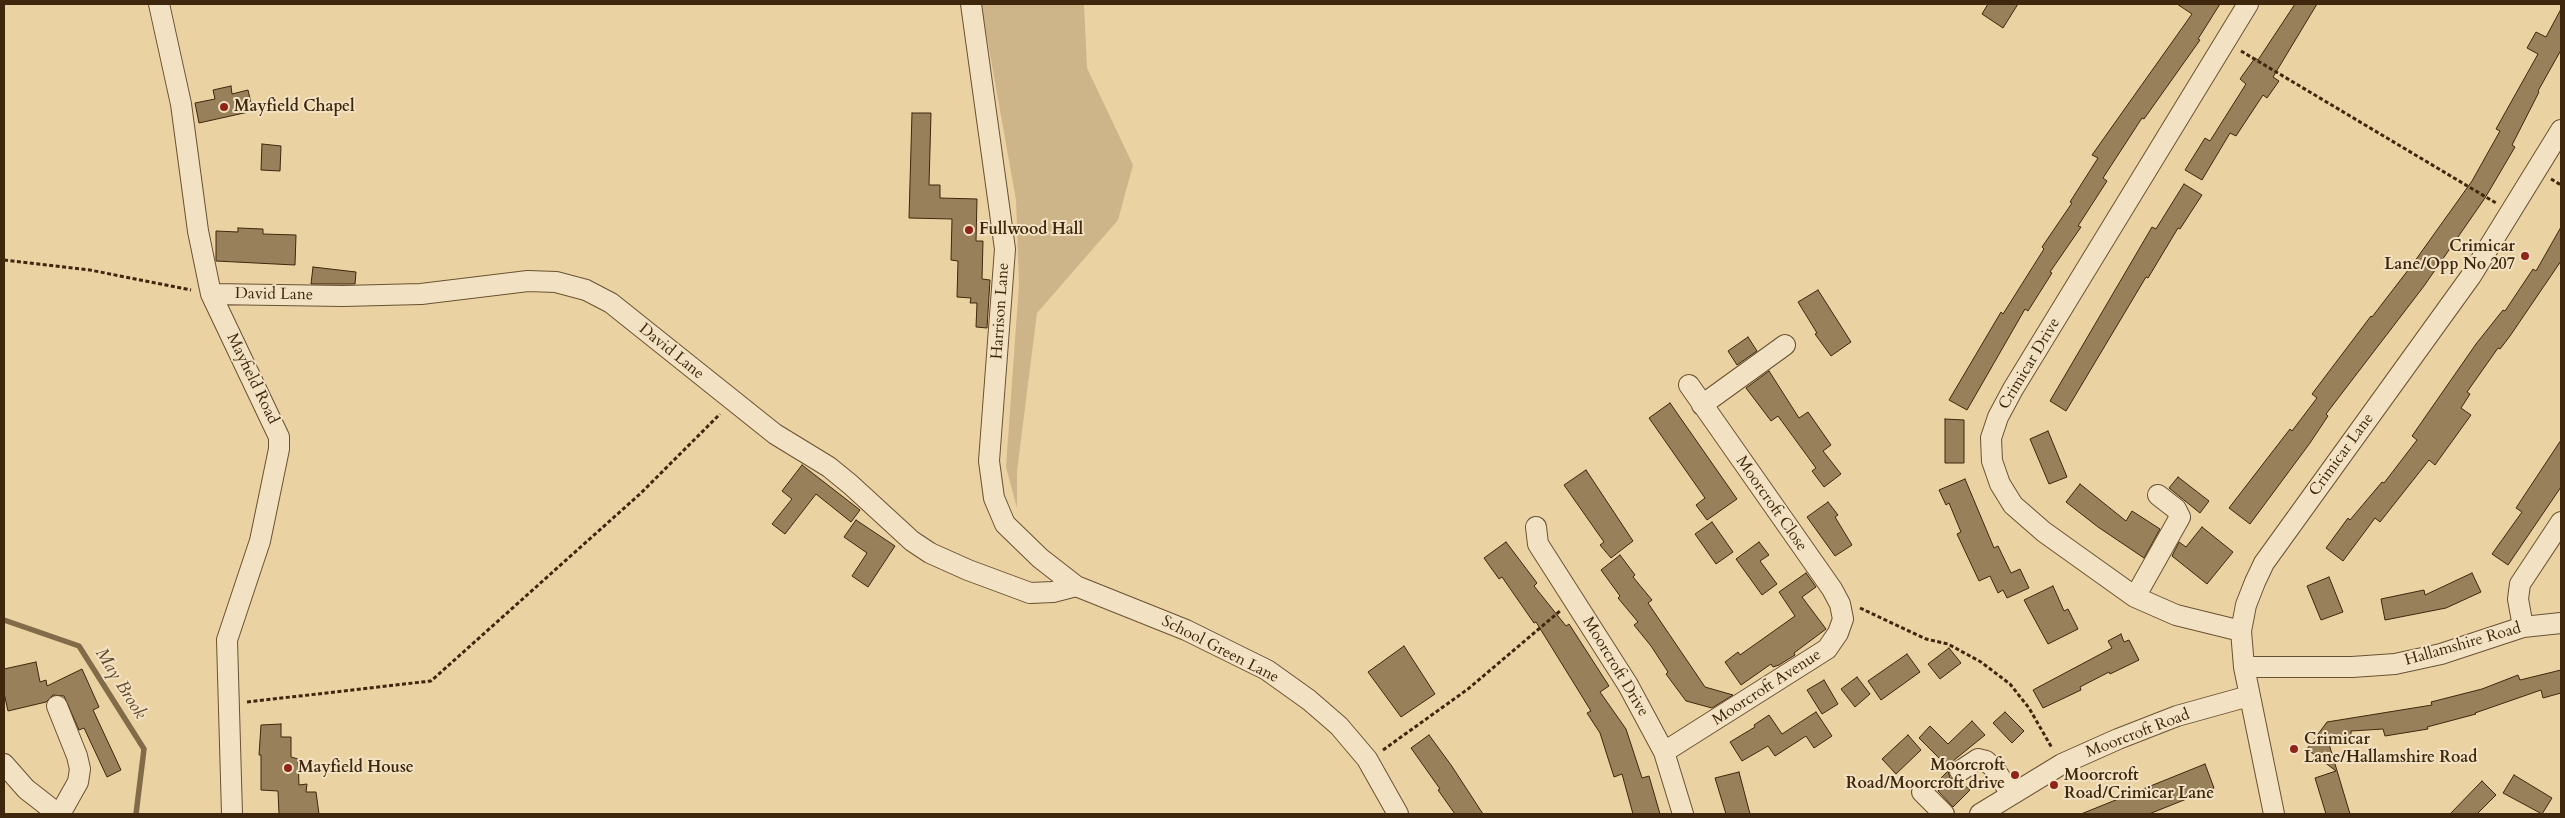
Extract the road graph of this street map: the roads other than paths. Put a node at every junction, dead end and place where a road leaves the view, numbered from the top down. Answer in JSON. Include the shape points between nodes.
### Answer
{"nodes":[{"id":1,"x":159,"y":4,"type":"edge"},
{"id":2,"x":971,"y":4,"type":"edge"},
{"id":3,"x":2248,"y":4,"type":"edge"},
{"id":4,"x":2561,"y":130,"type":"edge"},
{"id":5,"x":211,"y":294,"type":"junction"},
{"id":6,"x":1785,"y":346,"type":"dead end"},
{"id":7,"x":1689,"y":385,"type":"dead end"},
{"id":8,"x":1702,"y":405,"type":"junction"},
{"id":9,"x":2158,"y":495,"type":"dead end"},
{"id":10,"x":2561,"y":522,"type":"edge"},
{"id":11,"x":1536,"y":527,"type":"dead end"},
{"id":12,"x":1076,"y":586,"type":"junction"},
{"id":13,"x":2135,"y":597,"type":"junction"},
{"id":14,"x":1840,"y":604,"type":"joint"},
{"id":15,"x":2561,"y":623,"type":"edge"},
{"id":16,"x":2524,"y":627,"type":"junction"},
{"id":17,"x":2241,"y":630,"type":"junction"},
{"id":18,"x":2244,"y":667,"type":"junction"},
{"id":19,"x":2250,"y":696,"type":"junction"},
{"id":20,"x":58,"y":706,"type":"dead end"},
{"id":21,"x":1664,"y":752,"type":"junction"},
{"id":22,"x":4,"y":764,"type":"edge"},
{"id":23,"x":1960,"y":771,"type":"dead end"},
{"id":24,"x":1922,"y":792,"type":"dead end"},
{"id":25,"x":2011,"y":794,"type":"junction"},
{"id":26,"x":59,"y":814,"type":"edge"},
{"id":27,"x":232,"y":814,"type":"edge"},
{"id":28,"x":1398,"y":814,"type":"edge"},
{"id":29,"x":1683,"y":814,"type":"edge"},
{"id":30,"x":1944,"y":814,"type":"edge"},
{"id":31,"x":1980,"y":814,"type":"edge"},
{"id":32,"x":2274,"y":814,"type":"edge"}],
"edges":[{"from":1,"to":5,"type":"street","name":"Mayfield Road","via":[[181,104],[198,231]]},
{"from":2,"to":12,"type":"street","name":"Harrison Lane","via":[[1006,249],[989,461],[994,498],[1005,524],[1040,558]]},
{"from":3,"to":13,"type":"street","name":"Crimicar Drive","via":[[2013,389],[1991,438],[1992,460],[2000,484],[2013,505],[2067,550]]},
{"from":4,"to":17,"type":"street","name":"Crimicar Lane","via":[[2471,276],[2264,563],[2246,605]]},
{"from":5,"to":12,"type":"street","name":"David Lane","via":[[421,294],[528,281],[556,282],[586,290],[611,303],[775,434],[836,473],[912,542],[930,553],[1030,593]]},
{"from":5,"to":27,"type":"street","name":"Mayfield Road","via":[[279,436],[260,541],[227,640]]},
{"from":6,"to":8,"type":"street"},
{"from":7,"to":8,"type":"street","name":"Moorcroft Close"},
{"from":8,"to":14,"type":"street","name":"Moorcroft Close"},
{"from":9,"to":13,"type":"street","via":[[2180,517]]},
{"from":10,"to":16,"type":"street","via":[[2520,584],[2518,599]]},
{"from":11,"to":21,"type":"street","name":"Moorcroft Drive","via":[[1538,544],[1628,685]]},
{"from":12,"to":28,"type":"street","name":"School Green Lane","via":[[1186,630],[1267,670],[1339,726],[1367,759]]},
{"from":13,"to":17,"type":"street","name":"Crimicar Drive","via":[[2176,615]]},
{"from":14,"to":21,"type":"street","name":"Moorcroft Avenue","via":[[1843,619],[1827,649]]},
{"from":15,"to":16,"type":"street","name":"Hallamshire Road"},
{"from":16,"to":18,"type":"street","name":"Hallamshire Road","via":[[2441,654],[2395,664]]},
{"from":17,"to":18,"type":"street","name":"Crimicar Lane"},
{"from":18,"to":19,"type":"street","name":"Crimicar Lane"},
{"from":19,"to":25,"type":"street","name":"Moorcroft Road","via":[[2177,716],[2062,764]]},
{"from":19,"to":32,"type":"street","name":"Crimicar Lane"},
{"from":20,"to":26,"type":"street","via":[[80,769],[78,782]]},
{"from":21,"to":29,"type":"street","name":"Moorcroft Drive"},
{"from":22,"to":26,"type":"street","via":[[26,789]]},
{"from":23,"to":25,"type":"street","via":[[1978,760],[1986,761]]},
{"from":24,"to":30,"type":"street"},
{"from":25,"to":31,"type":"street","name":"Moorcroft Road"}]}
